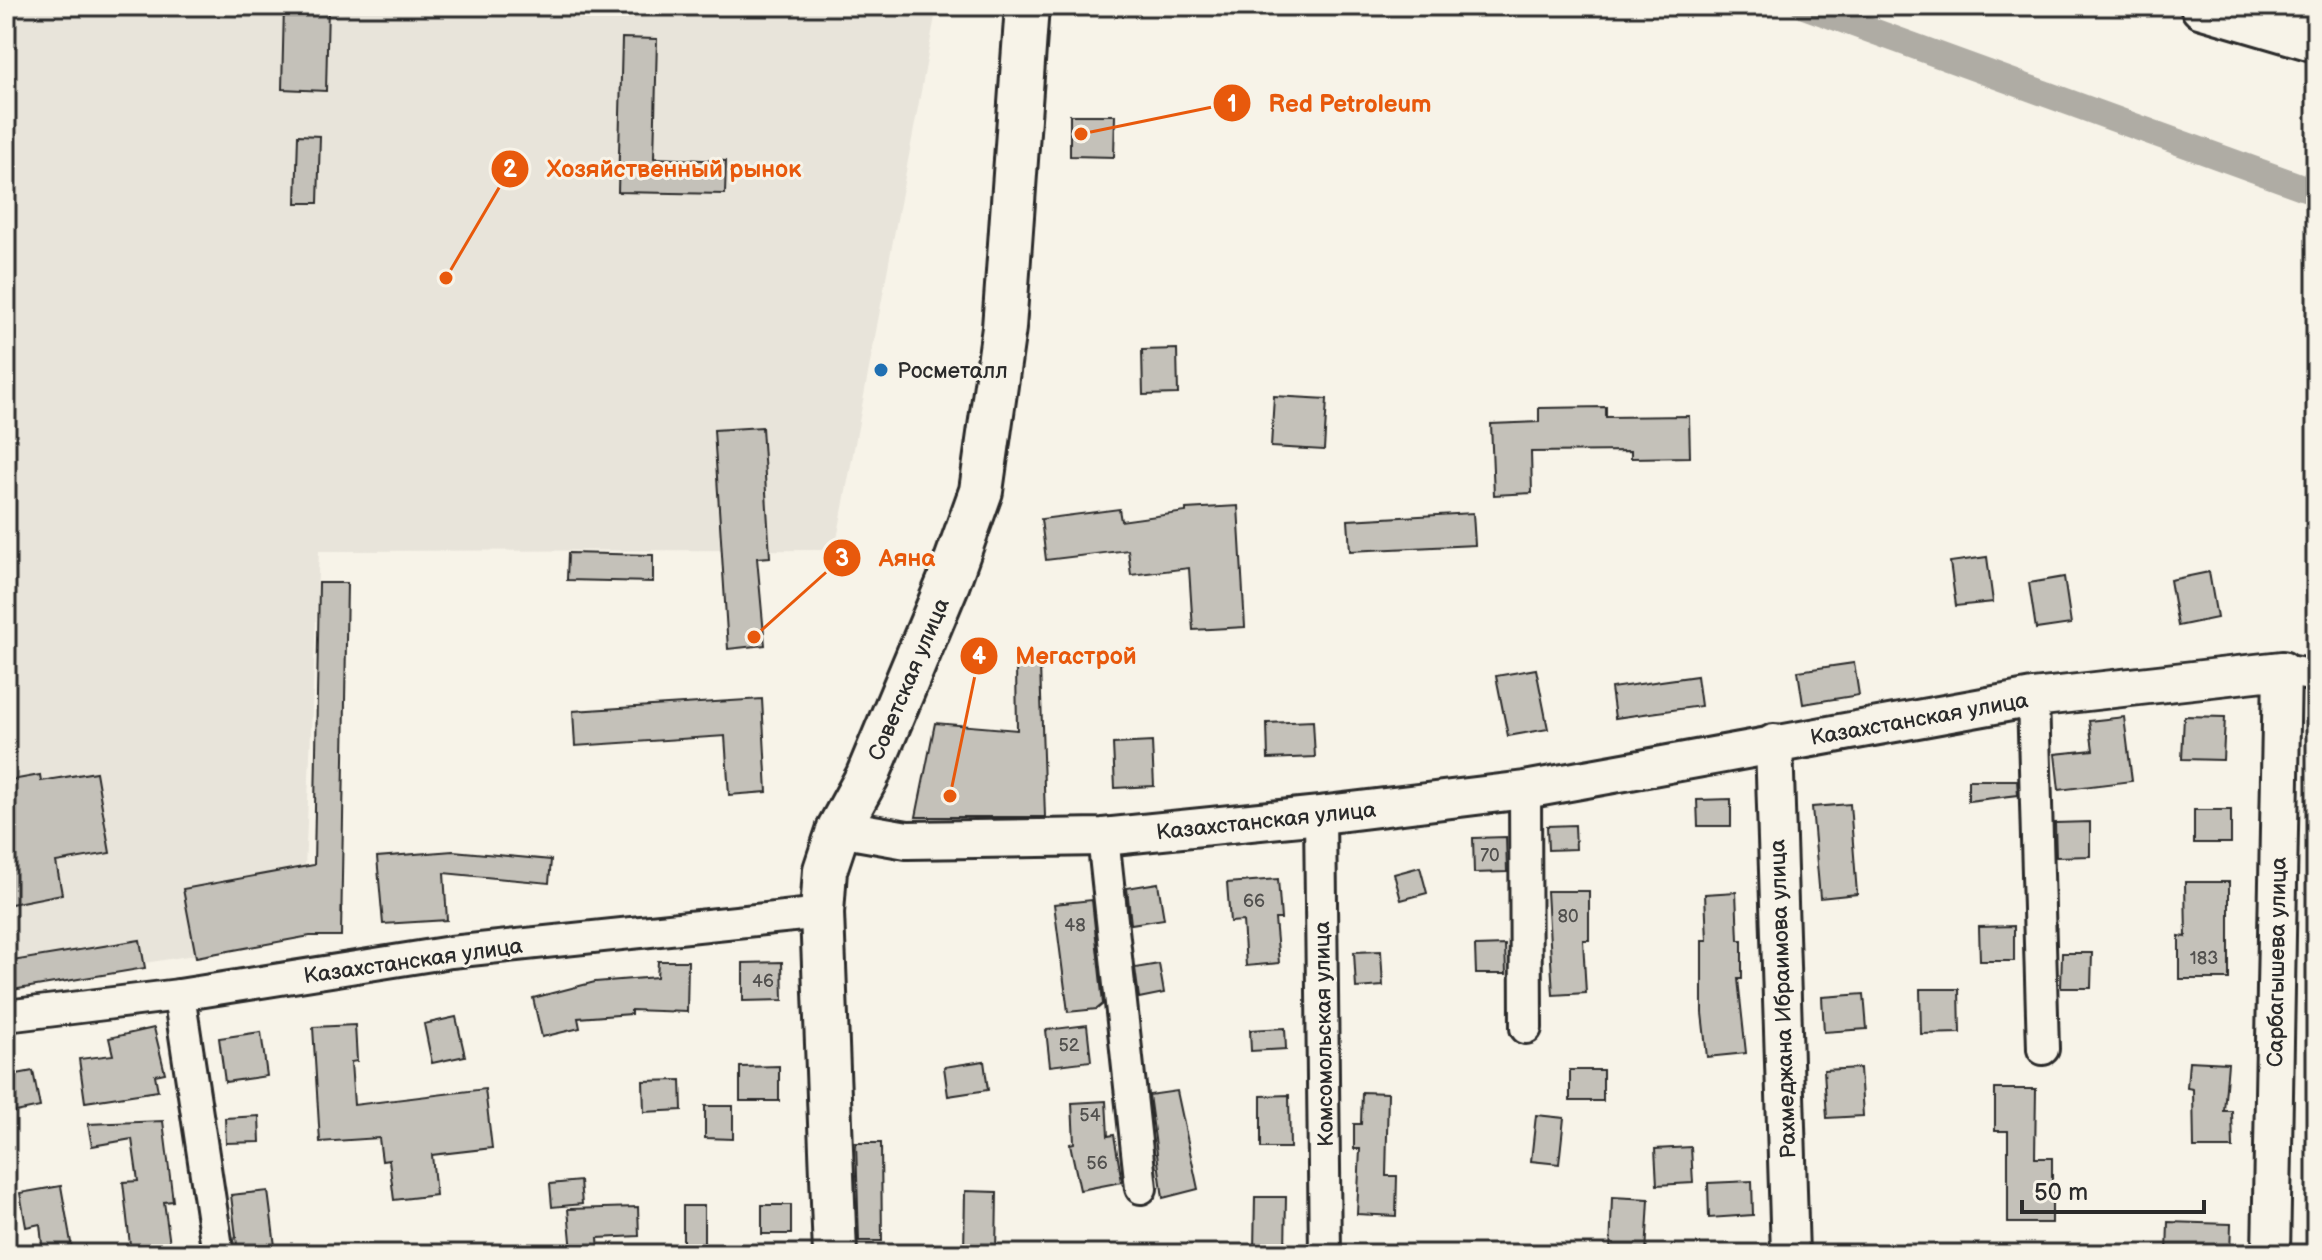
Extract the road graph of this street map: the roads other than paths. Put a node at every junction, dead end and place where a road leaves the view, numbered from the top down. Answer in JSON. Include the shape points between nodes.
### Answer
{"nodes":[{"id":1,"x":1027,"y":6,"type":"edge"},
{"id":2,"x":2203,"y":6,"type":"edge"},
{"id":3,"x":2316,"y":39,"type":"edge"},
{"id":4,"x":2299,"y":673,"type":"edge"},
{"id":5,"x":2033,"y":698,"type":"junction"},
{"id":6,"x":1774,"y":743,"type":"junction"},
{"id":7,"x":1525,"y":790,"type":"junction"},
{"id":8,"x":1320,"y":815,"type":"junction"},
{"id":9,"x":839,"y":828,"type":"junction"},
{"id":10,"x":1103,"y":837,"type":"junction"},
{"id":11,"x":822,"y":913,"type":"junction"},
{"id":12,"x":179,"y":995,"type":"junction"},
{"id":13,"x":6,"y":1016,"type":"edge"},
{"id":14,"x":1526,"y":1028,"type":"dead end"},
{"id":15,"x":2043,"y":1049,"type":"dead end"},
{"id":16,"x":1141,"y":1188,"type":"dead end"},
{"id":17,"x":218,"y":1254,"type":"edge"},
{"id":18,"x":835,"y":1254,"type":"edge"},
{"id":19,"x":1325,"y":1254,"type":"edge"},
{"id":20,"x":1790,"y":1254,"type":"edge"},
{"id":21,"x":2271,"y":1254,"type":"edge"}],
"edges":[{"from":1,"to":9,"type":"main road","name":"Советская улица","via":[[1004,328],[981,491],[867,777]]},
{"from":2,"to":3,"type":"highway"},
{"from":4,"to":5,"type":"street","name":"Казахстанская улица"},
{"from":4,"to":21,"type":"street","name":"Сарбагышева улица"},
{"from":5,"to":6,"type":"street","name":"Казахстанская улица"},
{"from":5,"to":15,"type":"street"},
{"from":6,"to":7,"type":"street","name":"Казахстанская улица"},
{"from":6,"to":20,"type":"street","name":"Рахмеджана Ибраимова улица"},
{"from":7,"to":8,"type":"street","name":"Казахстанская улица"},
{"from":7,"to":14,"type":"street"},
{"from":8,"to":10,"type":"street","name":"Казахстанская улица"},
{"from":8,"to":19,"type":"street","name":"Комсомольская улица"},
{"from":9,"to":10,"type":"street","name":"Казахстанская улица","via":[[907,840]]},
{"from":9,"to":11,"type":"main road","name":"Советская улица","via":[[825,870]]},
{"from":10,"to":16,"type":"street"},
{"from":11,"to":12,"type":"street","name":"Казахстанская улица","via":[[451,952]]},
{"from":11,"to":18,"type":"main road","name":"Советская улица"},
{"from":12,"to":13,"type":"street","name":"Казахстанская улица"},
{"from":12,"to":17,"type":"street"}]}
